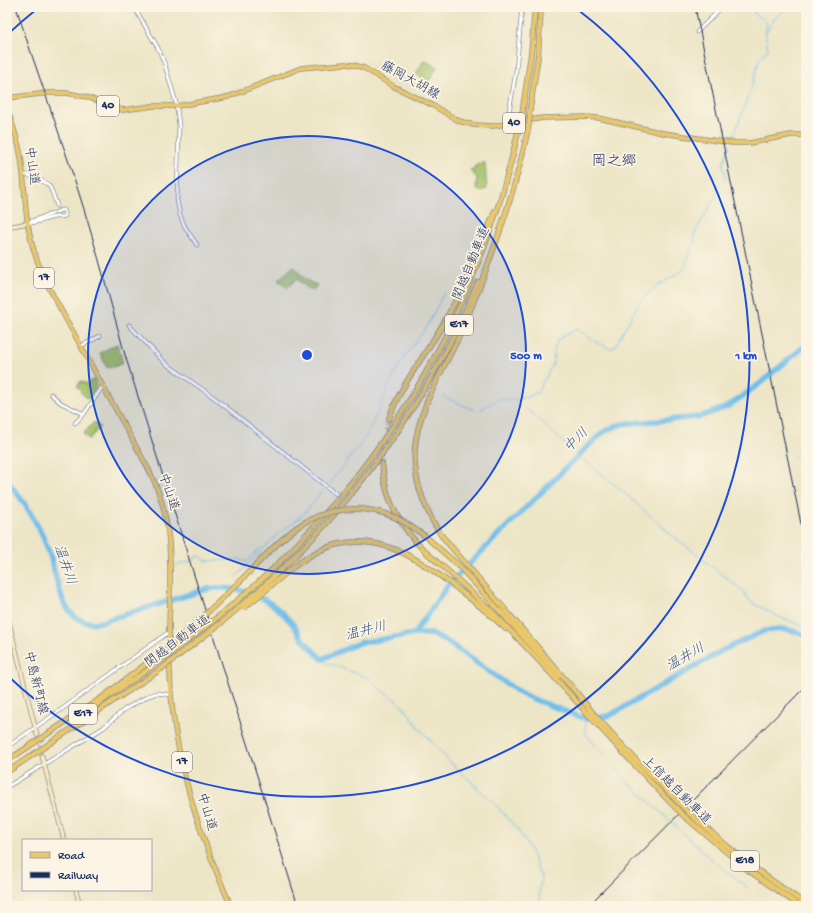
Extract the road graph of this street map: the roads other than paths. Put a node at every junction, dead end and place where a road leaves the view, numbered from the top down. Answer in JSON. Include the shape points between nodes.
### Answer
{"nodes":[{"id":1,"x":134,"y":7,"type":"edge"},
{"id":2,"x":522,"y":7,"type":"edge"},
{"id":3,"x":534,"y":7,"type":"edge"},
{"id":4,"x":541,"y":7,"type":"edge"},
{"id":5,"x":722,"y":7,"type":"edge"},
{"id":6,"x":697,"y":32,"type":"dead end"},
{"id":7,"x":7,"y":98,"type":"edge"},
{"id":8,"x":177,"y":106,"type":"junction"},
{"id":9,"x":7,"y":108,"type":"edge"},
{"id":10,"x":507,"y":124,"type":"junction"},
{"id":11,"x":527,"y":129,"type":"junction"},
{"id":12,"x":806,"y":135,"type":"edge"},
{"id":13,"x":510,"y":170,"type":"junction"},
{"id":14,"x":24,"y":175,"type":"junction"},
{"id":15,"x":57,"y":206,"type":"dead end"},
{"id":16,"x":28,"y":223,"type":"junction"},
{"id":17,"x":7,"y":227,"type":"edge"},
{"id":18,"x":197,"y":245,"type":"dead end"},
{"id":19,"x":129,"y":325,"type":"dead end"},
{"id":20,"x":100,"y":336,"type":"dead end"},
{"id":21,"x":81,"y":346,"type":"junction"},
{"id":22,"x":102,"y":386,"type":"junction"},
{"id":23,"x":51,"y":394,"type":"dead end"},
{"id":24,"x":84,"y":414,"type":"junction"},
{"id":25,"x":388,"y":419,"type":"tunnel mouth"},
{"id":26,"x":75,"y":423,"type":"dead end"},
{"id":27,"x":382,"y":464,"type":"tunnel mouth"},
{"id":28,"x":336,"y":494,"type":"dead end"},
{"id":29,"x":265,"y":587,"type":"junction"},
{"id":30,"x":7,"y":614,"type":"edge"},
{"id":31,"x":169,"y":632,"type":"junction"},
{"id":32,"x":540,"y":658,"type":"junction"},
{"id":33,"x":545,"y":664,"type":"junction"},
{"id":34,"x":171,"y":695,"type":"junction"},
{"id":35,"x":36,"y":728,"type":"junction"},
{"id":36,"x":37,"y":735,"type":"tunnel mouth"},
{"id":37,"x":7,"y":746,"type":"edge"},
{"id":38,"x":42,"y":756,"type":"tunnel mouth"},
{"id":39,"x":7,"y":762,"type":"edge"},
{"id":40,"x":44,"y":763,"type":"junction"},
{"id":41,"x":7,"y":772,"type":"edge"},
{"id":42,"x":7,"y":787,"type":"edge"},
{"id":43,"x":679,"y":807,"type":"junction"},
{"id":44,"x":686,"y":814,"type":"junction"},
{"id":45,"x":64,"y":839,"type":"edge"},
{"id":46,"x":76,"y":891,"type":"edge"},
{"id":47,"x":806,"y":904,"type":"edge"},
{"id":48,"x":80,"y":906,"type":"edge"},
{"id":49,"x":232,"y":906,"type":"edge"},
{"id":50,"x":800,"y":906,"type":"edge"}],
"edges":[{"from":1,"to":8,"type":"street","via":[[158,48]]},
{"from":2,"to":10,"type":"street","via":[[516,71]]},
{"from":3,"to":13,"type":"highway","name":"関越自動車道","number":"E17","bridge":true,"via":[[528,81]]},
{"from":4,"to":11,"type":"highway","name":"関越自動車道","number":"E17","bridge":true},
{"from":5,"to":6,"type":"street"},
{"from":7,"to":8,"type":"main road","name":"藤岡大胡線","number":"40","via":[[67,93],[123,110]]},
{"from":8,"to":10,"type":"main road","name":"藤岡大胡線","number":"40","via":[[228,97],[301,68],[345,64],[368,70],[463,122],[482,126]]},
{"from":8,"to":18,"type":"street","via":[[180,215]]},
{"from":9,"to":14,"type":"main road","name":"中山道","number":"17","via":[[19,146]]},
{"from":10,"to":12,"type":"main road","name":"藤岡大胡線","number":"40","via":[[543,118],[593,118],[732,143]]},
{"from":11,"to":29,"type":"highway","name":"関越自動車道","number":"E17","via":[[502,220],[485,265],[435,371],[410,412],[342,506]]},
{"from":11,"to":32,"type":"highway","via":[[516,179],[496,242],[465,322],[424,411],[414,456],[419,492],[436,527]]},
{"from":13,"to":25,"type":"highway","via":[[482,246],[460,291],[434,340],[400,393]]},
{"from":13,"to":39,"type":"highway","name":"関越自動車道","number":"E17","bridge":true,"via":[[479,262],[441,345],[391,428],[342,494],[259,582],[218,617],[122,688]]},
{"from":14,"to":15,"type":"street","via":[[49,184]]},
{"from":14,"to":16,"type":"main road","name":"中山道","number":"17"},
{"from":16,"to":16,"type":"street","via":[[61,210],[66,213],[62,217]]},
{"from":16,"to":17,"type":"main road"},
{"from":16,"to":21,"type":"main road","name":"中山道","number":"17","via":[[41,272]]},
{"from":19,"to":28,"type":"street","via":[[165,363],[212,396]]},
{"from":20,"to":21,"type":"street"},
{"from":21,"to":22,"type":"main road","name":"中山道","number":"17"},
{"from":22,"to":24,"type":"street"},
{"from":22,"to":31,"type":"main road","name":"中山道","number":"17","via":[[153,477],[162,499],[170,537]]},
{"from":23,"to":24,"type":"street","via":[[61,403]]},
{"from":24,"to":26,"type":"street"},
{"from":27,"to":32,"type":"highway","via":[[392,505],[410,536]]},
{"from":29,"to":32,"type":"highway","via":[[322,550],[354,542],[394,548],[420,561],[462,592]]},
{"from":29,"to":41,"type":"highway","name":"関越自動車道","number":"E17","bridge":true,"via":[[210,633],[161,669]]},
{"from":30,"to":35,"type":"main road","name":"中島新町線"},
{"from":31,"to":34,"type":"main road","name":"中山道","number":"17"},
{"from":31,"to":35,"type":"street"},
{"from":32,"to":33,"type":"highway"},
{"from":32,"to":33,"type":"highway"},
{"from":32,"to":39,"type":"highway","bridge":true,"via":[[458,565],[425,536],[402,521],[376,511],[348,509],[332,512],[314,518],[289,533],[210,610],[158,655]]},
{"from":33,"to":43,"type":"highway","name":"上信越自動車道","number":"E18"},
{"from":33,"to":43,"type":"highway","name":"上信越自動車道","number":"E18","via":[[552,676],[582,709]]},
{"from":34,"to":40,"type":"street","via":[[157,693],[148,696],[125,709],[103,728]]},
{"from":34,"to":49,"type":"main road","name":"中山道","number":"17","via":[[180,752],[192,803],[202,836]]},
{"from":35,"to":36,"type":"main road","name":"中島新町線"},
{"from":35,"to":37,"type":"street"},
{"from":38,"to":40,"type":"main road"},
{"from":40,"to":42,"type":"street"},
{"from":40,"to":45,"type":"main road"},
{"from":43,"to":44,"type":"highway","name":"上信越自動車道","number":"E18","bridge":true},
{"from":44,"to":47,"type":"highway","name":"上信越自動車道","number":"E18","via":[[751,866]]},
{"from":44,"to":50,"type":"highway","name":"上信越自動車道","number":"E18","via":[[714,843]]},
{"from":46,"to":48,"type":"main road"}]}
